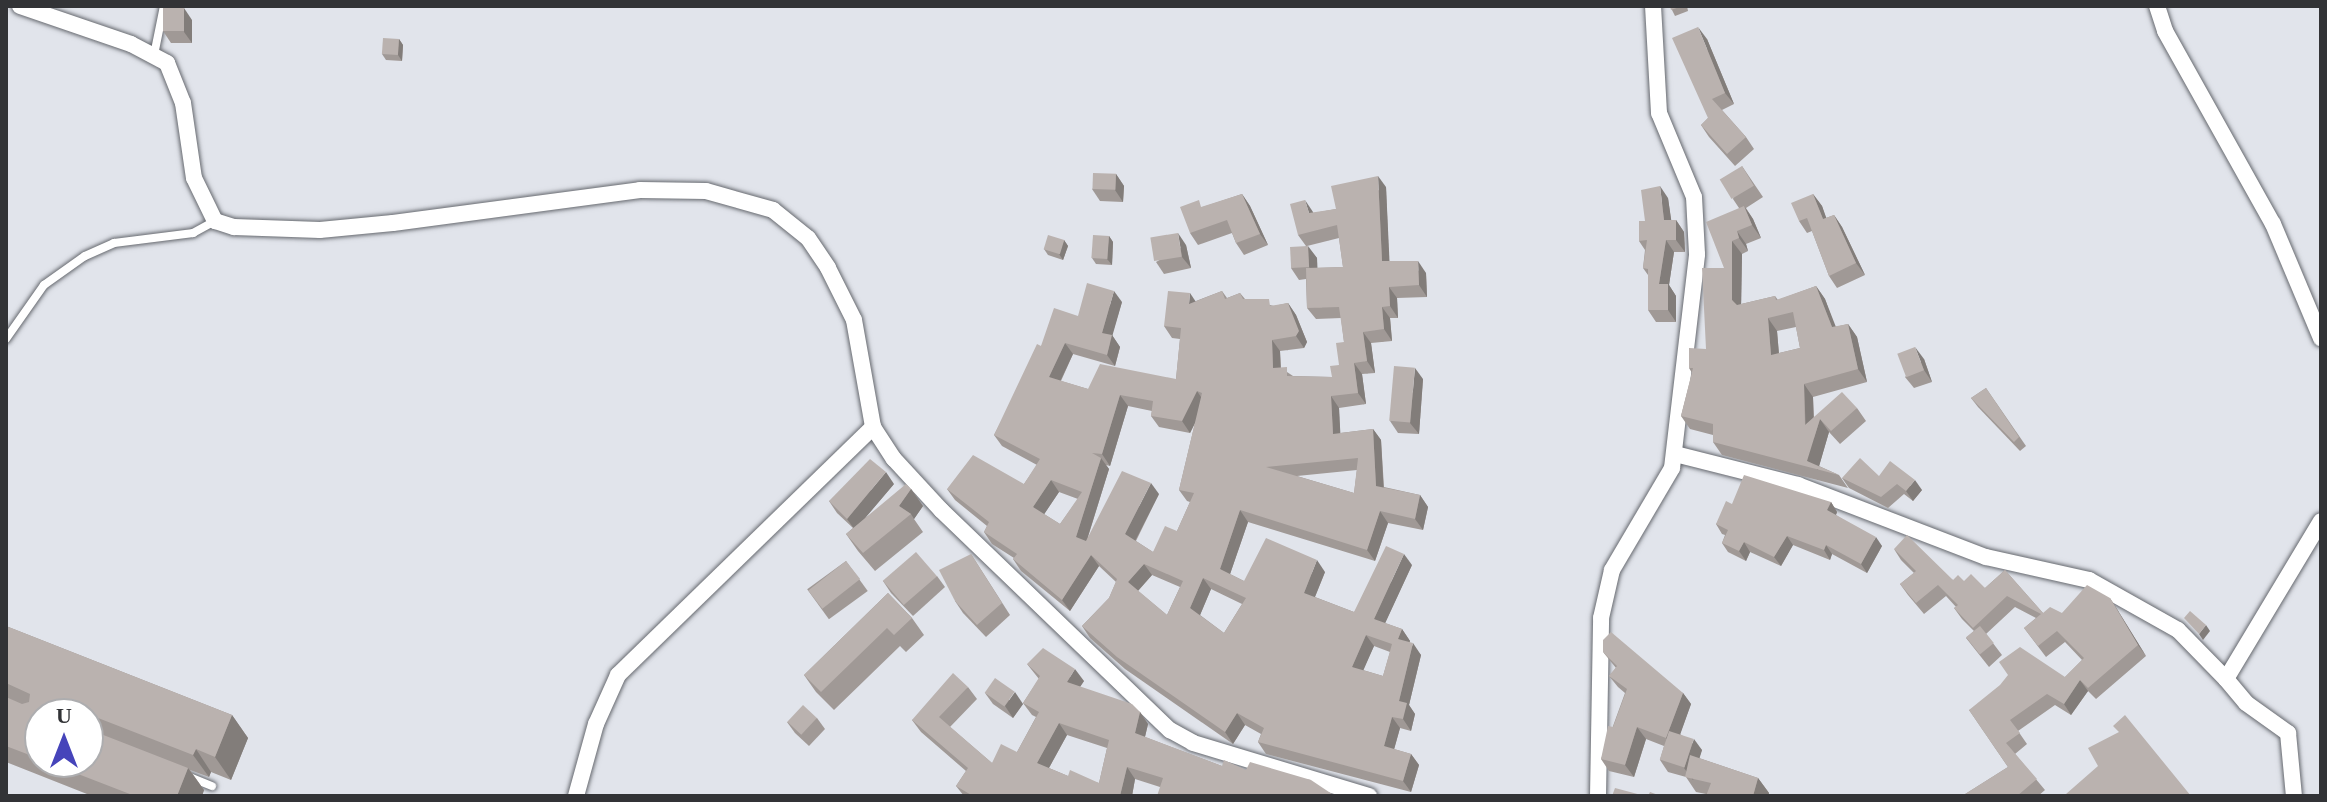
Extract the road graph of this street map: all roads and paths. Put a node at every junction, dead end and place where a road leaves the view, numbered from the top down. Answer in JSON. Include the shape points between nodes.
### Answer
{"nodes":[{"id":1,"x":20,"y":6,"type":"edge"},
{"id":2,"x":164,"y":6,"type":"edge"},
{"id":3,"x":1653,"y":6,"type":"edge"},
{"id":4,"x":2157,"y":6,"type":"edge"},
{"id":5,"x":154,"y":55,"type":"junction"},
{"id":6,"x":215,"y":221,"type":"junction"},
{"id":7,"x":2321,"y":338,"type":"edge"},
{"id":8,"x":6,"y":339,"type":"edge"},
{"id":9,"x":873,"y":427,"type":"junction"},
{"id":10,"x":1675,"y":454,"type":"junction"},
{"id":11,"x":2321,"y":521,"type":"edge"},
{"id":12,"x":1092,"y":620,"type":"edge"},
{"id":13,"x":1074,"y":638,"type":"junction"},
{"id":14,"x":2226,"y":679,"type":"junction"},
{"id":15,"x":171,"y":770,"type":"edge"},
{"id":16,"x":212,"y":786,"type":"dead end"},
{"id":17,"x":576,"y":796,"type":"edge"},
{"id":18,"x":1369,"y":796,"type":"edge"},
{"id":19,"x":1598,"y":796,"type":"edge"},
{"id":20,"x":2294,"y":796,"type":"edge"}],
"edges":[{"from":1,"to":5,"type":"street"},
{"from":2,"to":5,"type":"lane"},
{"from":3,"to":10,"type":"street","via":[[1659,113],[1686,175],[1698,221]]},
{"from":4,"to":7,"type":"street","via":[[2165,31],[2273,224]]},
{"from":5,"to":6,"type":"street","via":[[167,63],[176,81],[194,178]]},
{"from":6,"to":8,"type":"lane","via":[[193,233],[114,243],[85,256],[44,285]]},
{"from":6,"to":9,"type":"street","via":[[234,227],[320,230],[640,190],[740,197],[773,210],[808,238],[828,268],[854,320]]},
{"from":9,"to":13,"type":"street","via":[[894,459],[941,510]]},
{"from":9,"to":17,"type":"street","via":[[618,675],[596,724]]},
{"from":10,"to":14,"type":"street","via":[[1798,485],[1986,557],[2089,580],[2178,630]]},
{"from":10,"to":19,"type":"street","via":[[1672,468],[1612,570],[1597,656]]},
{"from":11,"to":14,"type":"street"},
{"from":12,"to":13,"type":"street"},
{"from":13,"to":18,"type":"street","via":[[1170,730],[1193,743]]},
{"from":14,"to":20,"type":"street","via":[[2246,703],[2288,733]]},
{"from":15,"to":16,"type":"lane"}]}
